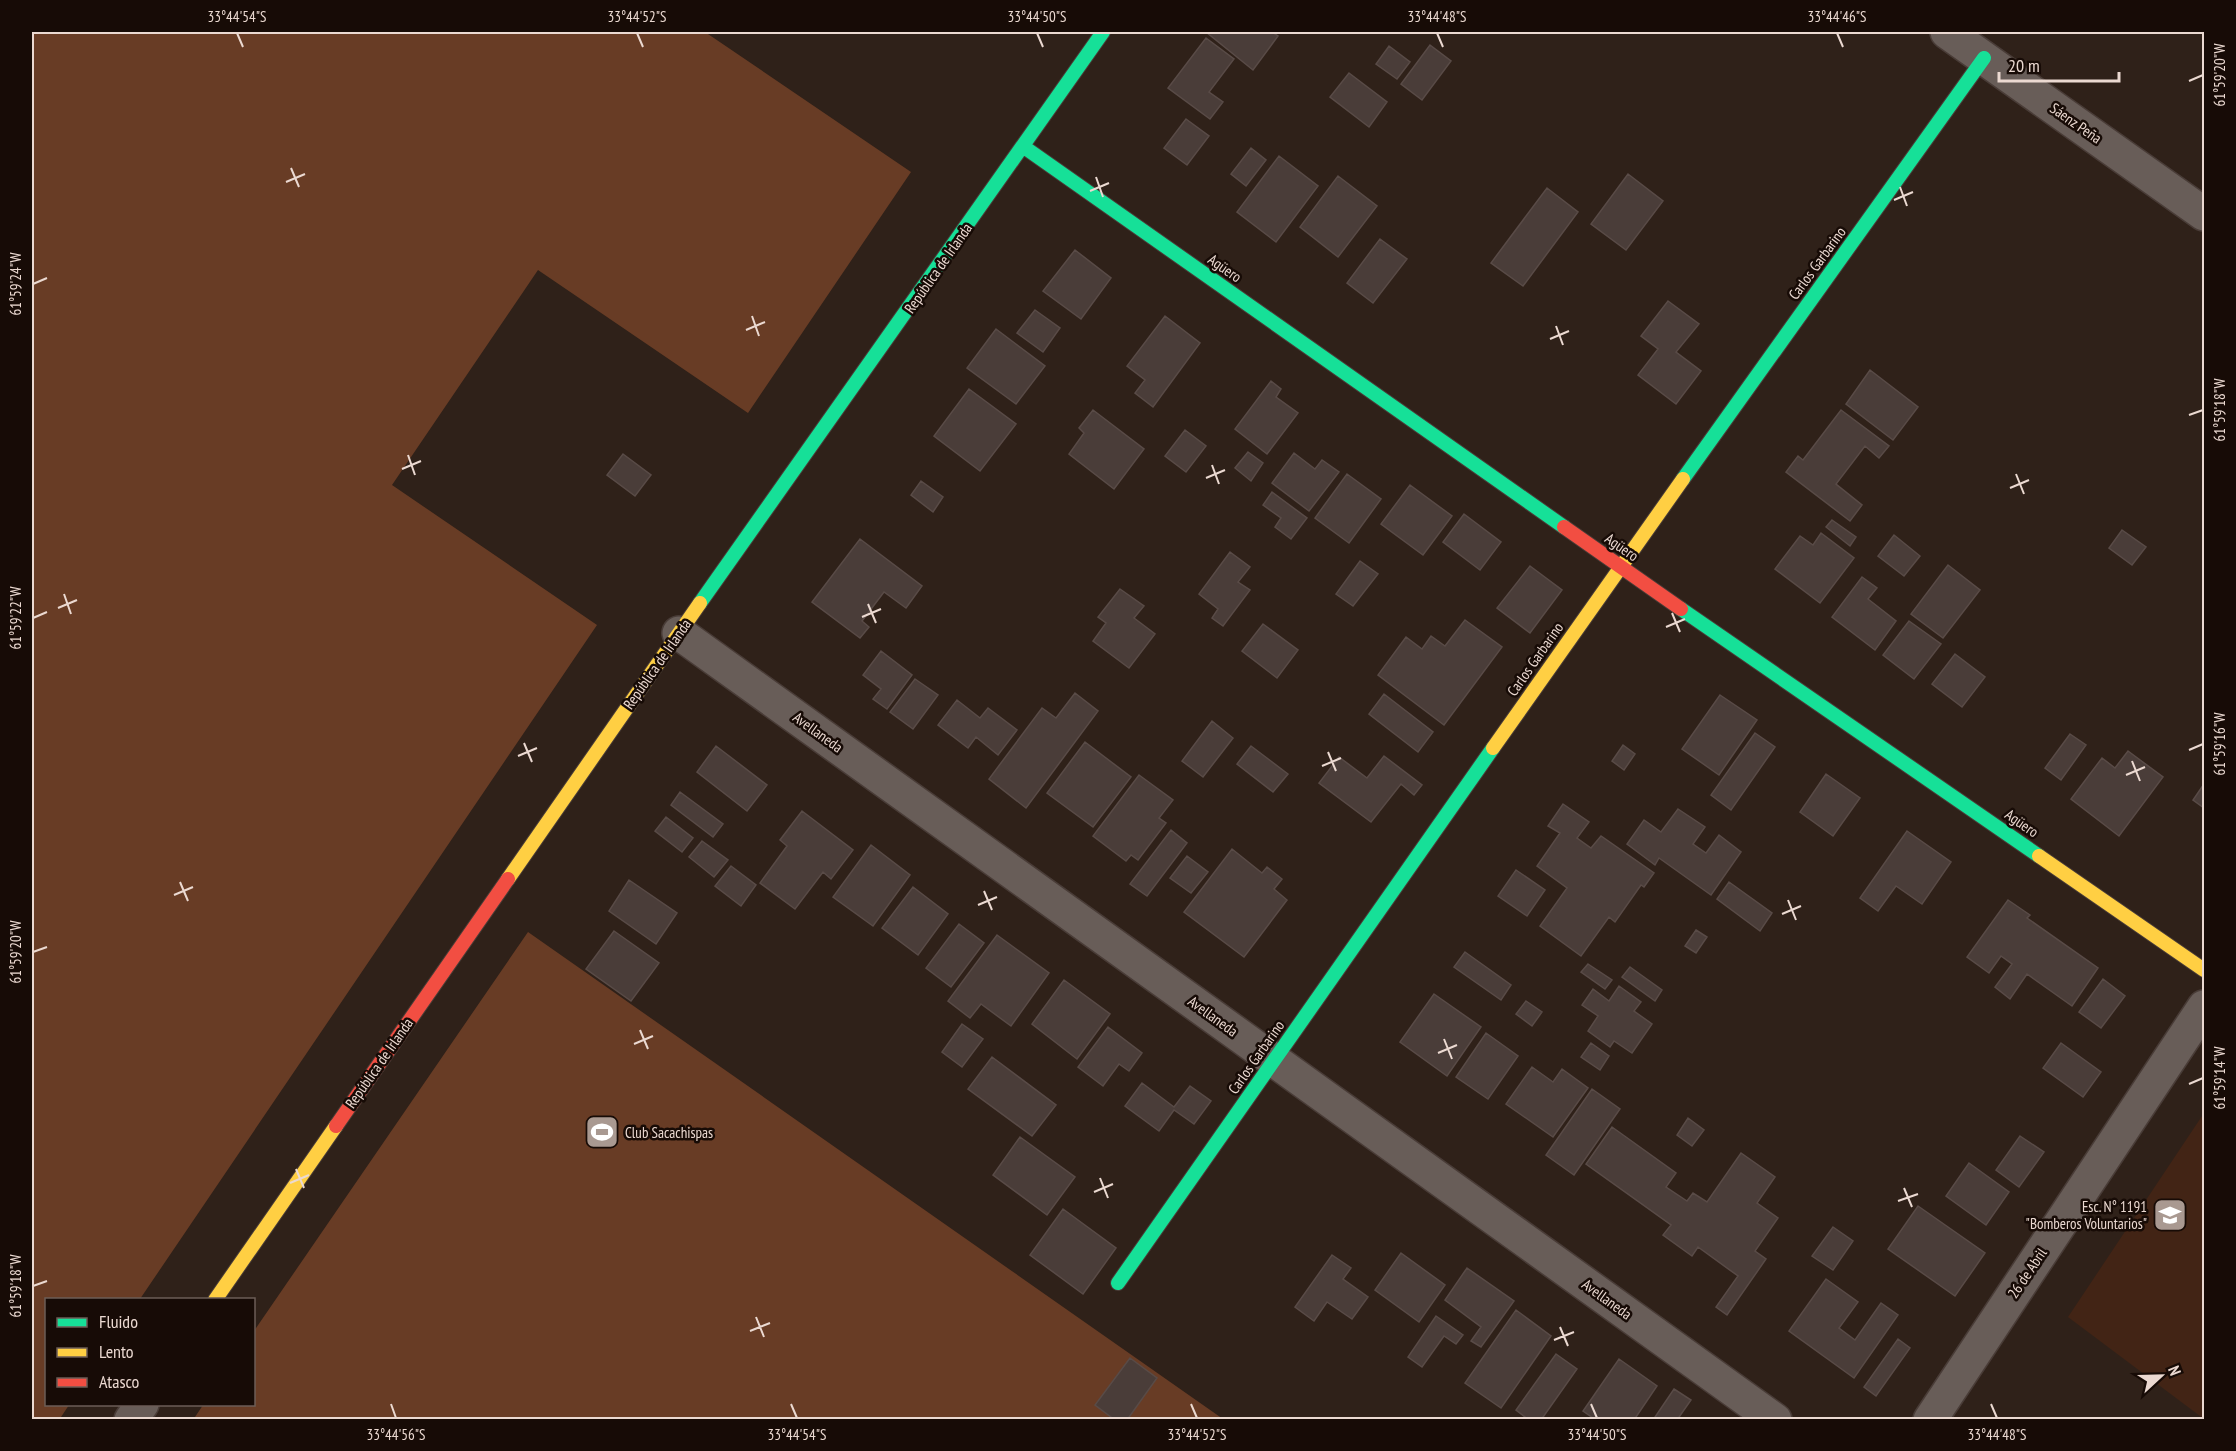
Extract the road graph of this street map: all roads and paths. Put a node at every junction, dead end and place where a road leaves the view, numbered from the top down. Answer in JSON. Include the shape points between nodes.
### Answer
{"nodes":[{"id":1,"x":1103,"y":32,"type":"edge"},
{"id":2,"x":1947,"y":32,"type":"edge"},
{"id":3,"x":1984,"y":57,"type":"junction"},
{"id":4,"x":1024,"y":147,"type":"junction"},
{"id":5,"x":2205,"y":214,"type":"edge"},
{"id":6,"x":1620,"y":567,"type":"junction"},
{"id":7,"x":679,"y":633,"type":"junction"},
{"id":8,"x":2205,"y":970,"type":"edge"},
{"id":9,"x":2205,"y":1007,"type":"edge"},
{"id":10,"x":1274,"y":1060,"type":"junction"},
{"id":11,"x":1118,"y":1283,"type":"dead end"},
{"id":12,"x":216,"y":1298,"type":"edge"},
{"id":13,"x":141,"y":1406,"type":"edge"},
{"id":14,"x":131,"y":1419,"type":"edge"},
{"id":15,"x":1775,"y":1419,"type":"edge"},
{"id":16,"x":1930,"y":1419,"type":"edge"}],
"edges":[{"from":1,"to":4,"type":"street","name":"República de Irlanda"},
{"from":2,"to":3,"type":"street","name":"Sáenz Peña"},
{"from":3,"to":5,"type":"street","name":"Sáenz Peña"},
{"from":3,"to":6,"type":"street","name":"Carlos Garbarino"},
{"from":4,"to":6,"type":"street","name":"Agüero"},
{"from":4,"to":7,"type":"street","name":"República de Irlanda"},
{"from":6,"to":8,"type":"street","name":"Agüero"},
{"from":6,"to":10,"type":"street","name":"Carlos Garbarino"},
{"from":7,"to":10,"type":"street","name":"Avellaneda"},
{"from":7,"to":12,"type":"street","name":"República de Irlanda"},
{"from":9,"to":16,"type":"street","name":"26 de Abril"},
{"from":10,"to":11,"type":"street","name":"Carlos Garbarino"},
{"from":10,"to":15,"type":"street","name":"Avellaneda"},
{"from":13,"to":14,"type":"street"}]}
